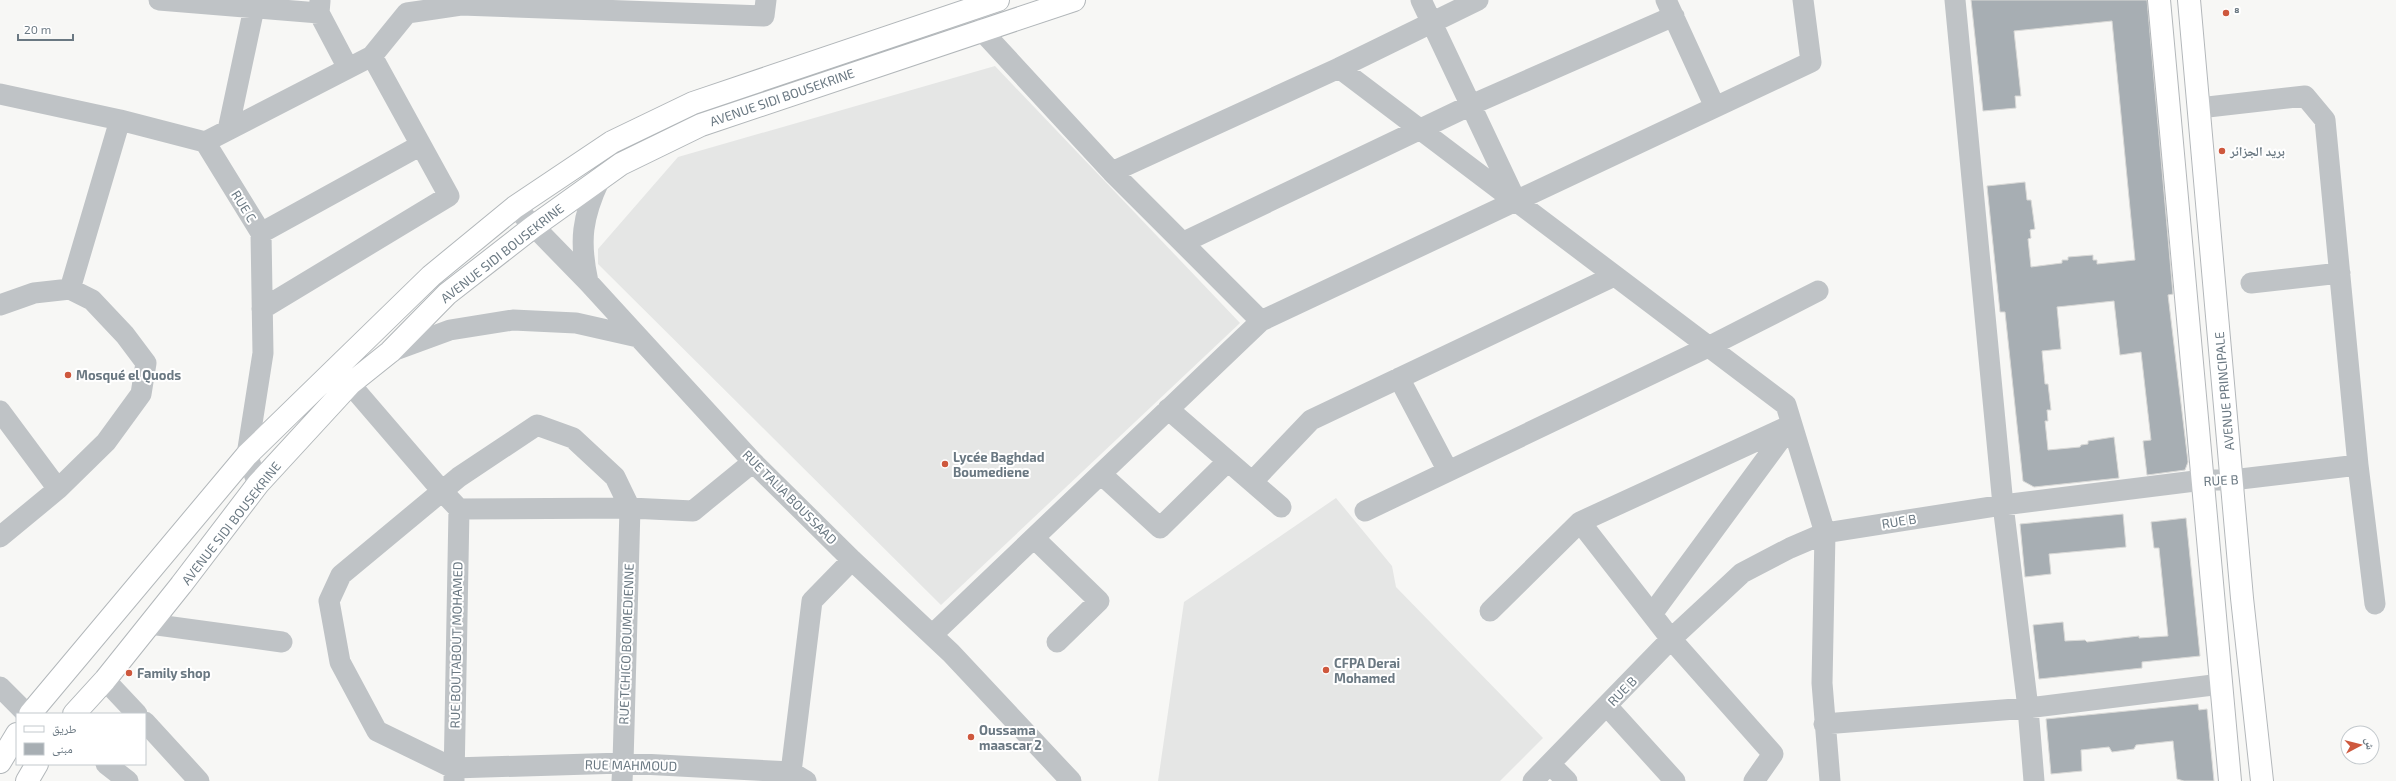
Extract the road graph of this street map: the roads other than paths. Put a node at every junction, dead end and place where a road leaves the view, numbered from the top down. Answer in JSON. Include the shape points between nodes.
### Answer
{"nodes":[{"id":1,"x":159,"y":0,"type":"edge"},
{"id":2,"x":766,"y":0,"type":"edge"},
{"id":3,"x":998,"y":0,"type":"edge"},
{"id":4,"x":1074,"y":0,"type":"edge"},
{"id":5,"x":1421,"y":0,"type":"edge"},
{"id":6,"x":1478,"y":0,"type":"edge"},
{"id":7,"x":1803,"y":0,"type":"edge"},
{"id":8,"x":1955,"y":0,"type":"edge"},
{"id":9,"x":2160,"y":0,"type":"edge"},
{"id":10,"x":2189,"y":0,"type":"edge"},
{"id":11,"x":409,"y":6,"type":"edge"},
{"id":12,"x":319,"y":7,"type":"edge"},
{"id":13,"x":254,"y":8,"type":"junction"},
{"id":14,"x":1670,"y":8,"type":"edge"},
{"id":15,"x":1432,"y":22,"type":"junction"},
{"id":16,"x":981,"y":30,"type":"junction"},
{"id":17,"x":372,"y":56,"type":"junction"},
{"id":18,"x":348,"y":68,"type":"junction"},
{"id":19,"x":1339,"y":68,"type":"junction"},
{"id":20,"x":0,"y":94,"type":"edge"},
{"id":21,"x":1471,"y":105,"type":"junction"},
{"id":22,"x":1715,"y":107,"type":"junction"},
{"id":23,"x":2199,"y":108,"type":"junction"},
{"id":24,"x":120,"y":120,"type":"junction"},
{"id":25,"x":1422,"y":129,"type":"junction"},
{"id":26,"x":228,"y":130,"type":"junction"},
{"id":27,"x":205,"y":142,"type":"junction"},
{"id":28,"x":421,"y":145,"type":"junction"},
{"id":29,"x":1112,"y":172,"type":"junction"},
{"id":30,"x":600,"y":179,"type":"junction"},
{"id":31,"x":1516,"y":201,"type":"junction"},
{"id":32,"x":515,"y":207,"type":"junction"},
{"id":33,"x":533,"y":226,"type":"junction"},
{"id":34,"x":261,"y":233,"type":"junction"},
{"id":35,"x":1184,"y":242,"type":"junction"},
{"id":36,"x":2340,"y":273,"type":"junction"},
{"id":37,"x":1614,"y":276,"type":"junction"},
{"id":38,"x":588,"y":282,"type":"junction"},
{"id":39,"x":2251,"y":283,"type":"dead end"},
{"id":40,"x":70,"y":289,"type":"junction"},
{"id":41,"x":1818,"y":291,"type":"dead end"},
{"id":42,"x":0,"y":305,"type":"edge"},
{"id":43,"x":262,"y":310,"type":"junction"},
{"id":44,"x":1261,"y":321,"type":"junction"},
{"id":45,"x":638,"y":337,"type":"junction"},
{"id":46,"x":1708,"y":347,"type":"junction"},
{"id":47,"x":390,"y":352,"type":"junction"},
{"id":48,"x":1399,"y":378,"type":"junction"},
{"id":49,"x":350,"y":384,"type":"junction"},
{"id":50,"x":1168,"y":409,"type":"junction"},
{"id":51,"x":0,"y":411,"type":"edge"},
{"id":52,"x":1791,"y":425,"type":"junction"},
{"id":53,"x":247,"y":455,"type":"junction"},
{"id":54,"x":1228,"y":461,"type":"junction"},
{"id":55,"x":753,"y":462,"type":"junction"},
{"id":56,"x":2358,"y":465,"type":"junction"},
{"id":57,"x":1448,"y":471,"type":"junction"},
{"id":58,"x":1101,"y":474,"type":"junction"},
{"id":59,"x":2203,"y":480,"type":"junction"},
{"id":60,"x":2232,"y":480,"type":"junction"},
{"id":61,"x":1252,"y":482,"type":"junction"},
{"id":62,"x":258,"y":484,"type":"junction"},
{"id":63,"x":58,"y":489,"type":"junction"},
{"id":64,"x":442,"y":492,"type":"junction"},
{"id":65,"x":2002,"y":505,"type":"junction"},
{"id":66,"x":630,"y":508,"type":"junction"},
{"id":67,"x":1281,"y":508,"type":"dead end"},
{"id":68,"x":460,"y":509,"type":"junction"},
{"id":69,"x":1365,"y":511,"type":"dead end"},
{"id":70,"x":1580,"y":522,"type":"junction"},
{"id":71,"x":1825,"y":533,"type":"junction"},
{"id":72,"x":0,"y":537,"type":"edge"},
{"id":73,"x":1034,"y":538,"type":"junction"},
{"id":74,"x":852,"y":560,"type":"junction"},
{"id":75,"x":2375,"y":604,"type":"dead end"},
{"id":76,"x":1490,"y":611,"type":"dead end"},
{"id":77,"x":1652,"y":614,"type":"junction"},
{"id":78,"x":150,"y":624,"type":"junction"},
{"id":79,"x":932,"y":635,"type":"junction"},
{"id":80,"x":1671,"y":639,"type":"junction"},
{"id":81,"x":282,"y":642,"type":"dead end"},
{"id":82,"x":1058,"y":642,"type":"dead end"},
{"id":83,"x":105,"y":680,"type":"junction"},
{"id":84,"x":2221,"y":684,"type":"junction"},
{"id":85,"x":0,"y":687,"type":"edge"},
{"id":86,"x":1607,"y":706,"type":"junction"},
{"id":87,"x":2028,"y":708,"type":"junction"},
{"id":88,"x":27,"y":713,"type":"edge"},
{"id":89,"x":29,"y":713,"type":"edge"},
{"id":90,"x":75,"y":713,"type":"edge"},
{"id":91,"x":136,"y":713,"type":"edge"},
{"id":92,"x":146,"y":723,"type":"edge"},
{"id":93,"x":1824,"y":724,"type":"junction"},
{"id":94,"x":16,"y":736,"type":"edge"},
{"id":95,"x":0,"y":762,"type":"edge"},
{"id":96,"x":1550,"y":764,"type":"junction"},
{"id":97,"x":36,"y":765,"type":"edge"},
{"id":98,"x":107,"y":765,"type":"edge"},
{"id":99,"x":623,"y":772,"type":"edge"},
{"id":100,"x":454,"y":775,"type":"edge"},
{"id":101,"x":799,"y":777,"type":"edge"},
{"id":102,"x":27,"y":781,"type":"edge"},
{"id":103,"x":128,"y":781,"type":"edge"},
{"id":104,"x":199,"y":781,"type":"edge"},
{"id":105,"x":1071,"y":781,"type":"edge"},
{"id":106,"x":1533,"y":781,"type":"edge"},
{"id":107,"x":1567,"y":781,"type":"edge"},
{"id":108,"x":1675,"y":781,"type":"edge"},
{"id":109,"x":1754,"y":781,"type":"edge"},
{"id":110,"x":1830,"y":781,"type":"edge"},
{"id":111,"x":2034,"y":781,"type":"edge"},
{"id":112,"x":2230,"y":781,"type":"edge"},
{"id":113,"x":2262,"y":781,"type":"edge"}],
"edges":[{"from":1,"to":13,"type":"street"},
{"from":2,"to":11,"type":"street","via":[[764,16],[461,5]]},
{"from":3,"to":32,"type":"main road","via":[[693,103],[612,142]]},
{"from":4,"to":16,"type":"main road","name":"AVENUE SIDI BOUSEKRINE"},
{"from":5,"to":15,"type":"street"},
{"from":6,"to":15,"type":"street"},
{"from":7,"to":22,"type":"street","via":[[1811,62]]},
{"from":8,"to":65,"type":"street"},
{"from":9,"to":59,"type":"main road"},
{"from":10,"to":23,"type":"main road","name":"AVENUE PRINCIPALE"},
{"from":11,"to":17,"type":"street"},
{"from":12,"to":13,"type":"street"},
{"from":12,"to":18,"type":"street"},
{"from":13,"to":26,"type":"street"},
{"from":14,"to":21,"type":"street"},
{"from":14,"to":22,"type":"street"},
{"from":15,"to":19,"type":"street"},
{"from":15,"to":21,"type":"street"},
{"from":16,"to":29,"type":"street"},
{"from":16,"to":30,"type":"main road","name":"AVENUE SIDI BOUSEKRINE","via":[[701,125],[621,164]]},
{"from":17,"to":18,"type":"street"},
{"from":17,"to":28,"type":"street"},
{"from":18,"to":26,"type":"street"},
{"from":19,"to":25,"type":"street"},
{"from":19,"to":29,"type":"street"},
{"from":20,"to":24,"type":"street"},
{"from":21,"to":25,"type":"street"},
{"from":21,"to":31,"type":"street"},
{"from":22,"to":31,"type":"street"},
{"from":23,"to":36,"type":"street","via":[[2305,96],[2325,120]]},
{"from":23,"to":60,"type":"main road","name":"AVENUE PRINCIPALE"},
{"from":24,"to":27,"type":"street"},
{"from":24,"to":40,"type":"street"},
{"from":25,"to":31,"type":"street"},
{"from":25,"to":35,"type":"street"},
{"from":26,"to":27,"type":"street"},
{"from":27,"to":34,"type":"street","name":"RUE C"},
{"from":28,"to":34,"type":"street"},
{"from":28,"to":43,"type":"street","via":[[449,196]]},
{"from":29,"to":35,"type":"street"},
{"from":30,"to":33,"type":"main road","name":"AVENUE SIDI BOUSEKRINE"},
{"from":30,"to":38,"type":"street","via":[[588,203],[582,229],[582,256]]},
{"from":31,"to":37,"type":"street"},
{"from":31,"to":44,"type":"street"},
{"from":32,"to":33,"type":"street","name":"RUE TALIA BOUSSAAD"},
{"from":32,"to":53,"type":"main road","via":[[431,276]]},
{"from":33,"to":38,"type":"street","name":"RUE TALIA BOUSSAAD"},
{"from":33,"to":47,"type":"main road","name":"AVENUE SIDI BOUSEKRINE","via":[[447,294]]},
{"from":34,"to":43,"type":"street","name":"RUE C"},
{"from":35,"to":44,"type":"street"},
{"from":36,"to":39,"type":"street"},
{"from":36,"to":56,"type":"street"},
{"from":37,"to":46,"type":"street"},
{"from":37,"to":48,"type":"street"},
{"from":38,"to":45,"type":"street","name":"RUE TALIA BOUSSAAD"},
{"from":40,"to":42,"type":"street","via":[[34,293]]},
{"from":40,"to":63,"type":"street","via":[[92,300],[126,335],[146,364],[141,394],[106,442]]},
{"from":41,"to":46,"type":"street"},
{"from":43,"to":53,"type":"street","name":"RUE C","via":[[263,353]]},
{"from":44,"to":50,"type":"street"},
{"from":45,"to":47,"type":"street","via":[[576,322],[513,320],[450,330]]},
{"from":45,"to":55,"type":"street","name":"RUE TALIA BOUSSAAD"},
{"from":46,"to":52,"type":"street","via":[[1786,406]]},
{"from":46,"to":57,"type":"street"},
{"from":47,"to":49,"type":"main road","name":"AVENUE SIDI BOUSEKRINE"},
{"from":48,"to":57,"type":"street"},
{"from":48,"to":61,"type":"street","via":[[1311,420]]},
{"from":49,"to":62,"type":"main road","name":"AVENUE SIDI BOUSEKRINE"},
{"from":49,"to":64,"type":"street"},
{"from":50,"to":54,"type":"street"},
{"from":50,"to":58,"type":"street"},
{"from":51,"to":63,"type":"street"},
{"from":52,"to":70,"type":"street"},
{"from":52,"to":71,"type":"street"},
{"from":52,"to":77,"type":"street"},
{"from":53,"to":62,"type":"street","name":"RUE C"},
{"from":53,"to":89,"type":"main road"},
{"from":54,"to":58,"type":"street","via":[[1160,528]]},
{"from":54,"to":61,"type":"street"},
{"from":55,"to":66,"type":"street","via":[[693,510]]},
{"from":55,"to":74,"type":"street","name":"RUE TALIA BOUSSAAD"},
{"from":56,"to":60,"type":"street","name":"RUE B"},
{"from":56,"to":75,"type":"street"},
{"from":57,"to":69,"type":"street"},
{"from":58,"to":73,"type":"street"},
{"from":59,"to":60,"type":"street","name":"RUE B"},
{"from":59,"to":65,"type":"street","name":"RUE B"},
{"from":59,"to":84,"type":"main road"},
{"from":60,"to":113,"type":"main road","name":"AVENUE PRINCIPALE"},
{"from":61,"to":67,"type":"street"},
{"from":62,"to":78,"type":"main road","name":"AVENUE SIDI BOUSEKRINE"},
{"from":63,"to":72,"type":"street"},
{"from":64,"to":66,"type":"street","via":[[537,425],[573,438],[615,477]]},
{"from":64,"to":68,"type":"street"},
{"from":64,"to":100,"type":"street","via":[[340,575],[329,601],[340,662],[378,731]]},
{"from":65,"to":71,"type":"street","name":"RUE B"},
{"from":65,"to":87,"type":"street"},
{"from":66,"to":68,"type":"street"},
{"from":66,"to":99,"type":"street","name":"RUE TCHICO BOUMEDIENNE"},
{"from":68,"to":100,"type":"street","name":"RUE BOUTABOUT MOHAMED"},
{"from":70,"to":76,"type":"street"},
{"from":70,"to":77,"type":"street"},
{"from":71,"to":80,"type":"street","name":"RUE B","via":[[1742,573]]},
{"from":71,"to":93,"type":"street","via":[[1822,682]]},
{"from":73,"to":79,"type":"street"},
{"from":73,"to":82,"type":"street","via":[[1099,601]]},
{"from":74,"to":79,"type":"street","name":"RUE TALIA BOUSSAAD"},
{"from":74,"to":101,"type":"street","via":[[812,601]]},
{"from":77,"to":80,"type":"street"},
{"from":78,"to":81,"type":"street"},
{"from":78,"to":83,"type":"main road","name":"AVENUE SIDI BOUSEKRINE"},
{"from":79,"to":105,"type":"street","name":"RUE TALIA BOUSSAAD"},
{"from":80,"to":86,"type":"street","name":"RUE B"},
{"from":80,"to":109,"type":"street","via":[[1773,754]]},
{"from":83,"to":90,"type":"main road","name":"AVENUE SIDI BOUSEKRINE"},
{"from":83,"to":91,"type":"street"},
{"from":84,"to":87,"type":"street"},
{"from":84,"to":112,"type":"main road"},
{"from":85,"to":88,"type":"street"},
{"from":86,"to":96,"type":"street","name":"RUE B"},
{"from":86,"to":108,"type":"street"},
{"from":87,"to":93,"type":"street"},
{"from":87,"to":111,"type":"street"},
{"from":92,"to":104,"type":"street"},
{"from":93,"to":110,"type":"street"},
{"from":94,"to":95,"type":"main road"},
{"from":96,"to":106,"type":"street","name":"RUE B"},
{"from":96,"to":107,"type":"street"},
{"from":97,"to":102,"type":"main road"},
{"from":98,"to":103,"type":"street"},
{"from":99,"to":100,"type":"street","name":"RUE MAHMOUD"},
{"from":99,"to":101,"type":"street","name":"RUE MAHMOUD"}]}
